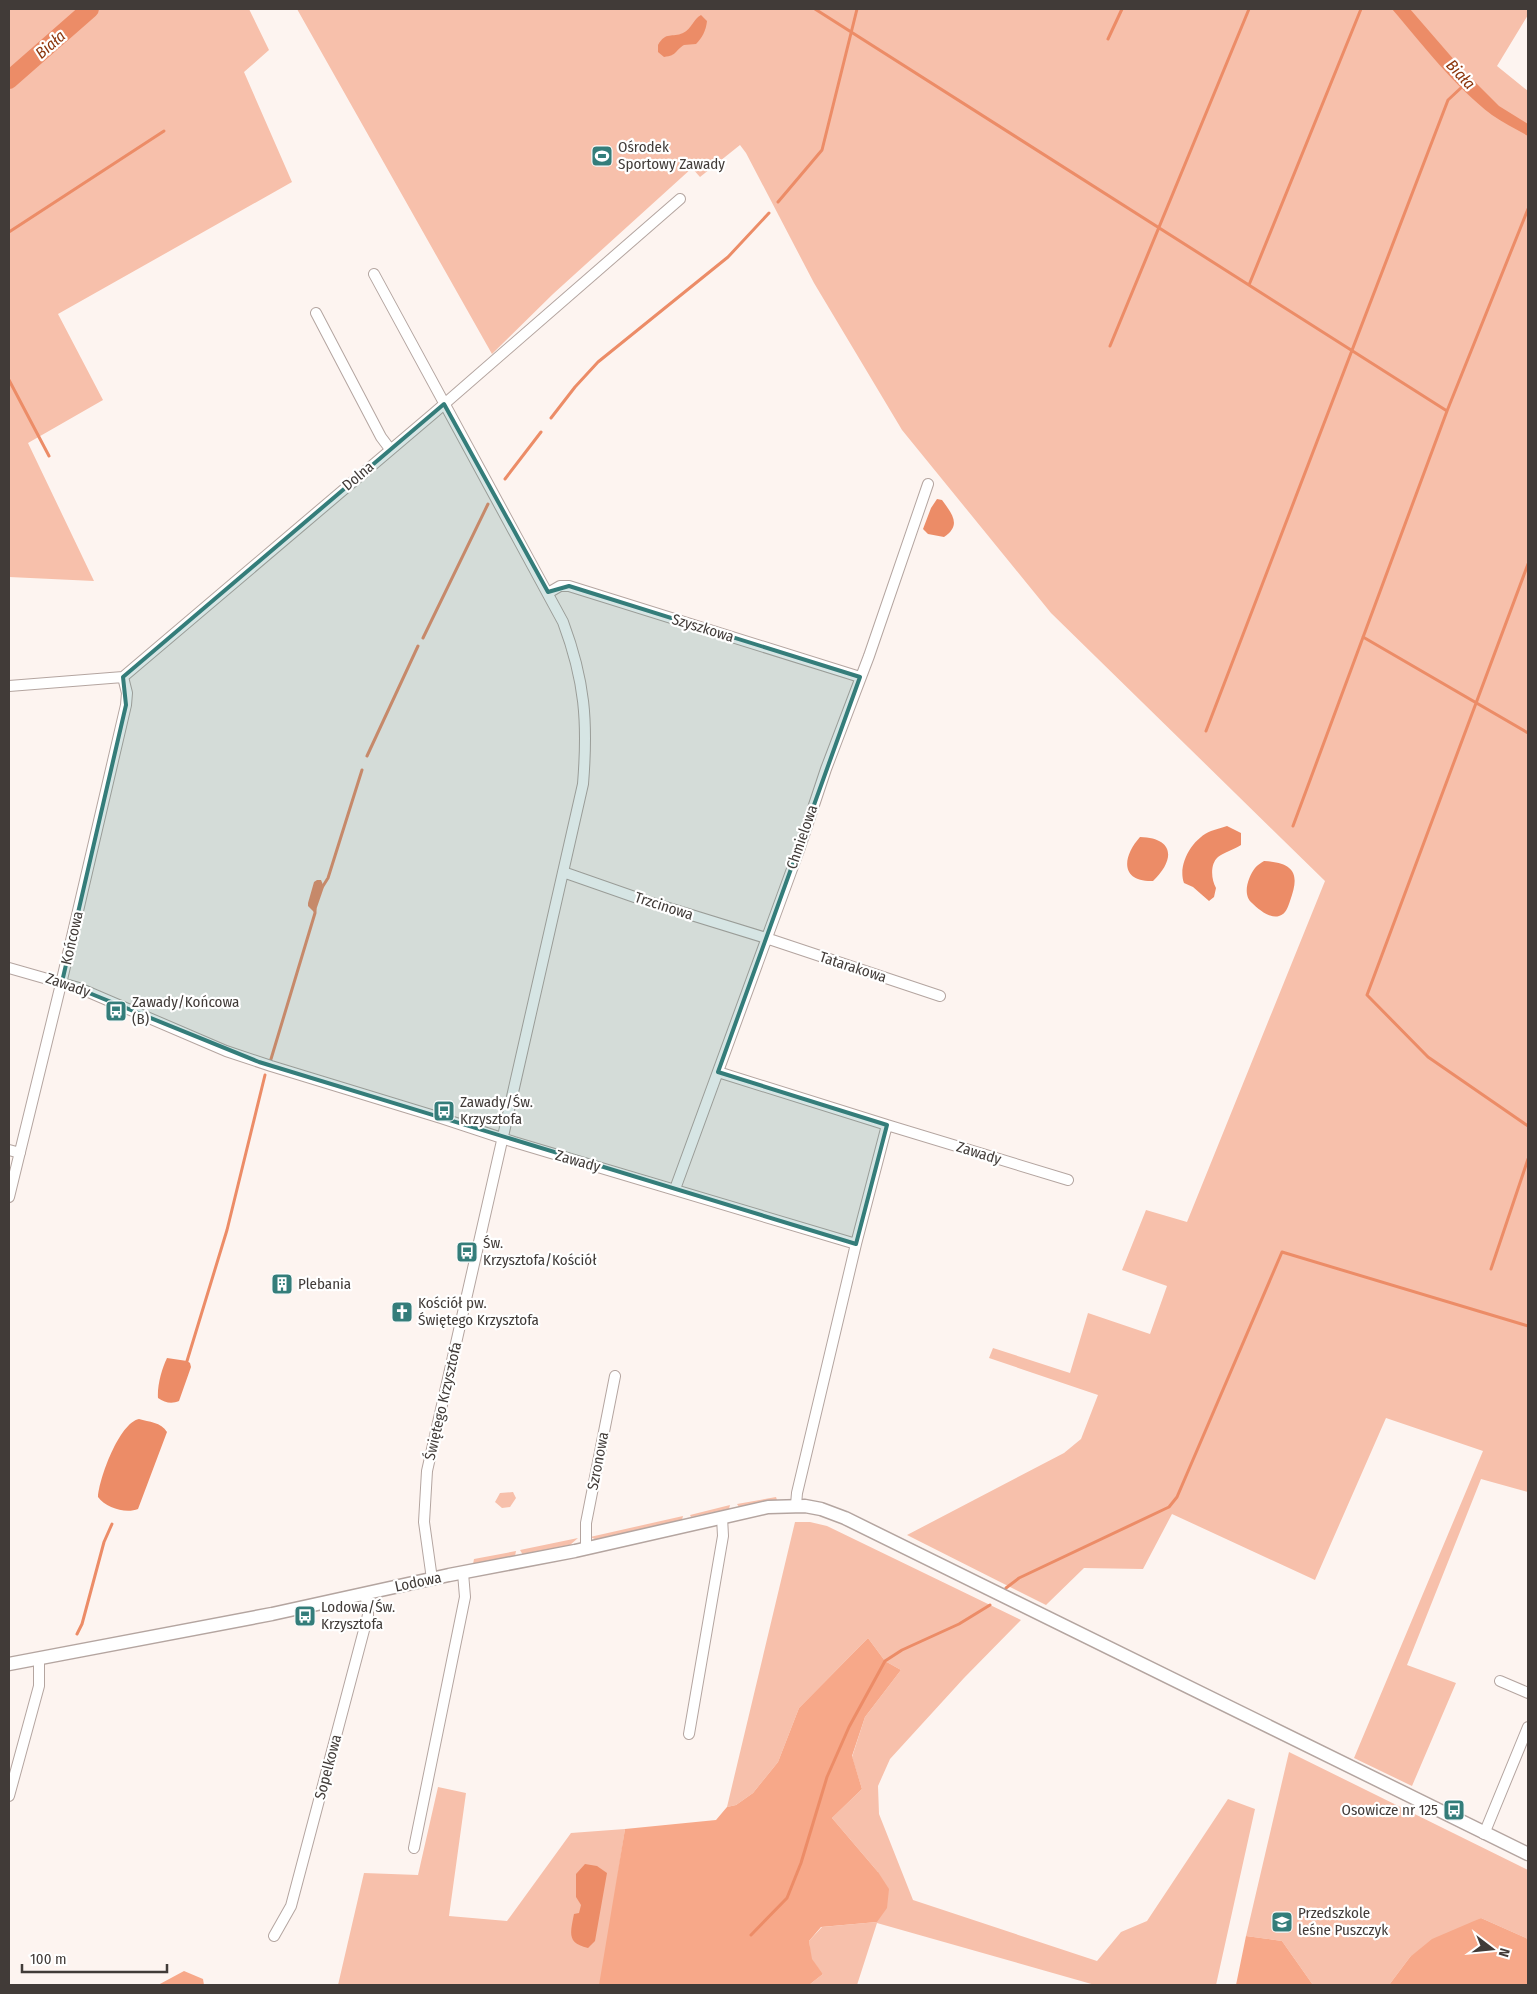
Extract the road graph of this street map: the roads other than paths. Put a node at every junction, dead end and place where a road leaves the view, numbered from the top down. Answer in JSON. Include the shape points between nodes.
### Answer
{"nodes":[{"id":1,"x":680,"y":199,"type":"dead end"},
{"id":2,"x":374,"y":274,"type":"dead end"},
{"id":3,"x":316,"y":313,"type":"dead end"},
{"id":4,"x":444,"y":404,"type":"junction"},
{"id":5,"x":390,"y":449,"type":"junction"},
{"id":6,"x":928,"y":484,"type":"dead end"},
{"id":7,"x":548,"y":593,"type":"junction"},
{"id":8,"x":123,"y":677,"type":"junction"},
{"id":9,"x":860,"y":677,"type":"junction"},
{"id":10,"x":9,"y":686,"type":"edge"},
{"id":11,"x":563,"y":872,"type":"junction"},
{"id":12,"x":766,"y":938,"type":"junction"},
{"id":13,"x":9,"y":968,"type":"edge"},
{"id":14,"x":62,"y":982,"type":"junction"},
{"id":15,"x":940,"y":996,"type":"dead end"},
{"id":16,"x":718,"y":1072,"type":"junction"},
{"id":17,"x":887,"y":1124,"type":"junction"},
{"id":18,"x":503,"y":1138,"type":"junction"},
{"id":19,"x":9,"y":1150,"type":"edge"},
{"id":20,"x":20,"y":1152,"type":"junction"},
{"id":21,"x":1068,"y":1180,"type":"dead end"},
{"id":22,"x":674,"y":1189,"type":"junction"},
{"id":23,"x":9,"y":1197,"type":"edge"},
{"id":24,"x":856,"y":1244,"type":"junction"},
{"id":25,"x":614,"y":1376,"type":"dead end"},
{"id":26,"x":796,"y":1505,"type":"junction"},
{"id":27,"x":722,"y":1517,"type":"junction"},
{"id":28,"x":586,"y":1548,"type":"junction"},
{"id":29,"x":464,"y":1573,"type":"junction"},
{"id":30,"x":432,"y":1579,"type":"junction"},
{"id":31,"x":364,"y":1594,"type":"junction"},
{"id":32,"x":39,"y":1658,"type":"junction"},
{"id":33,"x":9,"y":1664,"type":"edge"},
{"id":34,"x":1500,"y":1681,"type":"dead end"},
{"id":35,"x":1528,"y":1693,"type":"edge"},
{"id":36,"x":1528,"y":1728,"type":"edge"},
{"id":37,"x":689,"y":1734,"type":"dead end"},
{"id":38,"x":9,"y":1796,"type":"edge"},
{"id":39,"x":1484,"y":1834,"type":"junction"},
{"id":40,"x":414,"y":1848,"type":"dead end"},
{"id":41,"x":1528,"y":1854,"type":"edge"},
{"id":42,"x":274,"y":1936,"type":"dead end"}],
"edges":[{"from":1,"to":4,"type":"street","name":"Dolna"},
{"from":2,"to":4,"type":"street","name":"Świętego Krzysztofa"},
{"from":3,"to":5,"type":"street","via":[[380,437]]},
{"from":4,"to":5,"type":"street","name":"Dolna"},
{"from":4,"to":7,"type":"street","name":"Świętego Krzysztofa"},
{"from":5,"to":8,"type":"street","name":"Dolna"},
{"from":6,"to":9,"type":"street","name":"Chmielowa"},
{"from":7,"to":9,"type":"street","name":"Szyszkowa","via":[[560,586],[569,586]]},
{"from":7,"to":11,"type":"street","name":"Świętego Krzysztofa","via":[[572,647],[586,715],[582,784]]},
{"from":8,"to":10,"type":"street"},
{"from":8,"to":14,"type":"street","name":"Końcowa","via":[[126,705]]},
{"from":9,"to":12,"type":"street","name":"Chmielowa"},
{"from":11,"to":12,"type":"street","name":"Trzcinowa"},
{"from":11,"to":18,"type":"street","name":"Świętego Krzysztofa"},
{"from":12,"to":15,"type":"street","name":"Tatarakowa"},
{"from":12,"to":16,"type":"street","name":"Chmielowa"},
{"from":13,"to":14,"type":"street","name":"Zawady"},
{"from":14,"to":18,"type":"street","name":"Zawady","via":[[246,1058]]},
{"from":14,"to":20,"type":"street","name":"Końcowa"},
{"from":16,"to":17,"type":"street","name":"Zawady"},
{"from":16,"to":22,"type":"street","name":"Chmielowa"},
{"from":17,"to":21,"type":"street","name":"Zawady"},
{"from":17,"to":24,"type":"street"},
{"from":18,"to":22,"type":"street","name":"Zawady"},
{"from":18,"to":30,"type":"street","name":"Świętego Krzysztofa","via":[[427,1471],[424,1522]]},
{"from":19,"to":20,"type":"street"},
{"from":20,"to":23,"type":"street","name":"Końcowa"},
{"from":22,"to":24,"type":"street","name":"Zawady"},
{"from":24,"to":26,"type":"street"},
{"from":25,"to":28,"type":"street","name":"Szronowa","via":[[586,1523]]},
{"from":26,"to":27,"type":"street","name":"Lodowa","via":[[768,1507]]},
{"from":26,"to":39,"type":"street","name":"Lodowa","via":[[845,1518]]},
{"from":27,"to":28,"type":"street","name":"Lodowa"},
{"from":27,"to":37,"type":"street","via":[[723,1536]]},
{"from":28,"to":29,"type":"street","name":"Lodowa"},
{"from":29,"to":30,"type":"street","name":"Lodowa"},
{"from":29,"to":40,"type":"street","via":[[464,1597]]},
{"from":30,"to":31,"type":"street","name":"Lodowa"},
{"from":31,"to":32,"type":"street","name":"Lodowa"},
{"from":31,"to":42,"type":"street","name":"Sopelkowa","via":[[368,1615],[291,1906]]},
{"from":32,"to":33,"type":"street","name":"Lodowa"},
{"from":32,"to":38,"type":"street","via":[[39,1686]]},
{"from":34,"to":35,"type":"street"},
{"from":36,"to":39,"type":"street"},
{"from":39,"to":41,"type":"street","name":"Lodowa"}]}
